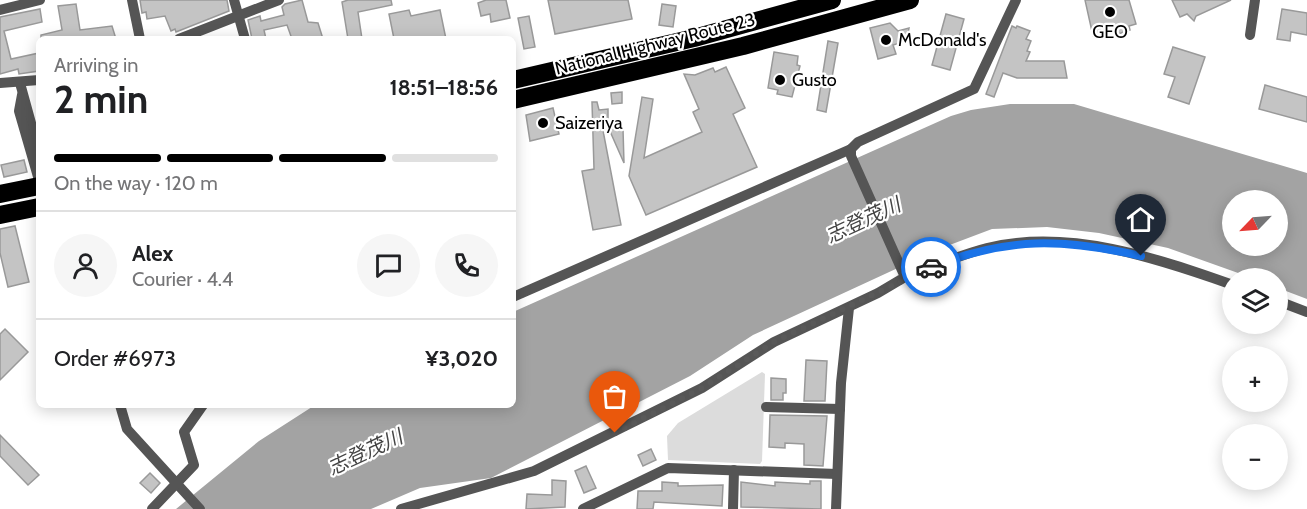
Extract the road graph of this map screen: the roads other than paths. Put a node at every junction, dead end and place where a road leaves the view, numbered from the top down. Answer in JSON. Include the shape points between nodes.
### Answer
{"nodes":[{"id":1,"x":39,"y":0,"type":"edge"},
{"id":2,"x":132,"y":0,"type":"edge"},
{"id":3,"x":234,"y":0,"type":"edge"},
{"id":4,"x":279,"y":0,"type":"edge"},
{"id":5,"x":832,"y":0,"type":"edge"},
{"id":6,"x":910,"y":0,"type":"edge"},
{"id":7,"x":1016,"y":0,"type":"edge"},
{"id":8,"x":1255,"y":0,"type":"edge"},
{"id":9,"x":0,"y":10,"type":"edge"},
{"id":10,"x":239,"y":17,"type":"junction"},
{"id":11,"x":1250,"y":35,"type":"dead end"},
{"id":12,"x":139,"y":36,"type":"edge"},
{"id":13,"x":187,"y":36,"type":"edge"},
{"id":14,"x":244,"y":36,"type":"edge"},
{"id":15,"x":516,"y":79,"type":"edge"},
{"id":16,"x":36,"y":80,"type":"edge"},
{"id":17,"x":0,"y":83,"type":"edge"},
{"id":18,"x":20,"y":83,"type":"junction"},
{"id":19,"x":22,"y":95,"type":"junction"},
{"id":20,"x":516,"y":99,"type":"edge"},
{"id":21,"x":36,"y":117,"type":"edge"},
{"id":22,"x":36,"y":142,"type":"edge"},
{"id":23,"x":851,"y":153,"type":"junction"},
{"id":24,"x":36,"y":170,"type":"edge"},
{"id":25,"x":36,"y":187,"type":"edge"},
{"id":26,"x":0,"y":194,"type":"edge"},
{"id":27,"x":36,"y":208,"type":"edge"},
{"id":28,"x":0,"y":215,"type":"edge"},
{"id":29,"x":904,"y":275,"type":"junction"},
{"id":30,"x":1222,"y":282,"type":"edge"},
{"id":31,"x":516,"y":296,"type":"edge"},
{"id":32,"x":1288,"y":305,"type":"edge"},
{"id":33,"x":849,"y":308,"type":"junction"},
{"id":34,"x":1307,"y":312,"type":"edge"},
{"id":35,"x":766,"y":406,"type":"dead end"},
{"id":36,"x":121,"y":408,"type":"edge"},
{"id":37,"x":201,"y":408,"type":"edge"},
{"id":38,"x":840,"y":409,"type":"junction"},
{"id":39,"x":734,"y":470,"type":"junction"},
{"id":40,"x":837,"y":474,"type":"junction"},
{"id":41,"x":177,"y":483,"type":"junction"},
{"id":42,"x":197,"y":505,"type":"edge"},
{"id":43,"x":152,"y":509,"type":"edge"},
{"id":44,"x":400,"y":509,"type":"edge"},
{"id":45,"x":584,"y":509,"type":"edge"},
{"id":46,"x":733,"y":509,"type":"edge"},
{"id":47,"x":836,"y":509,"type":"edge"}],
"edges":[{"from":1,"to":9,"type":"street"},
{"from":2,"to":12,"type":"street"},
{"from":3,"to":10,"type":"street"},
{"from":4,"to":10,"type":"street"},
{"from":5,"to":15,"type":"highway","name":"National Highway Route 23","via":[[694,38]]},
{"from":6,"to":20,"type":"highway","name":"National Highway Route 23","via":[[743,46]]},
{"from":7,"to":23,"type":"street","via":[[974,89],[858,142]]},
{"from":8,"to":11,"type":"street"},
{"from":10,"to":13,"type":"street"},
{"from":10,"to":14,"type":"street"},
{"from":16,"to":18,"type":"street"},
{"from":17,"to":18,"type":"street"},
{"from":18,"to":19,"type":"street"},
{"from":19,"to":21,"type":"street","via":[[33,106]]},
{"from":19,"to":22,"type":"street"},
{"from":19,"to":24,"type":"street","via":[[19,111]]},
{"from":23,"to":29,"type":"street"},
{"from":23,"to":31,"type":"street"},
{"from":25,"to":26,"type":"highway"},
{"from":27,"to":28,"type":"highway"},
{"from":29,"to":30,"type":"street","via":[[988,248],[1054,243],[1083,244],[1141,256]]},
{"from":29,"to":33,"type":"street"},
{"from":32,"to":34,"type":"street"},
{"from":33,"to":38,"type":"street"},
{"from":33,"to":44,"type":"street","via":[[774,342],[702,388],[534,471]]},
{"from":35,"to":38,"type":"street"},
{"from":36,"to":41,"type":"street","via":[[127,429]]},
{"from":37,"to":41,"type":"street","via":[[184,432],[194,465]]},
{"from":38,"to":40,"type":"street"},
{"from":39,"to":40,"type":"street"},
{"from":39,"to":45,"type":"street","via":[[668,468]]},
{"from":39,"to":46,"type":"street"},
{"from":40,"to":47,"type":"street"},
{"from":41,"to":42,"type":"street"},
{"from":41,"to":43,"type":"street"}]}
